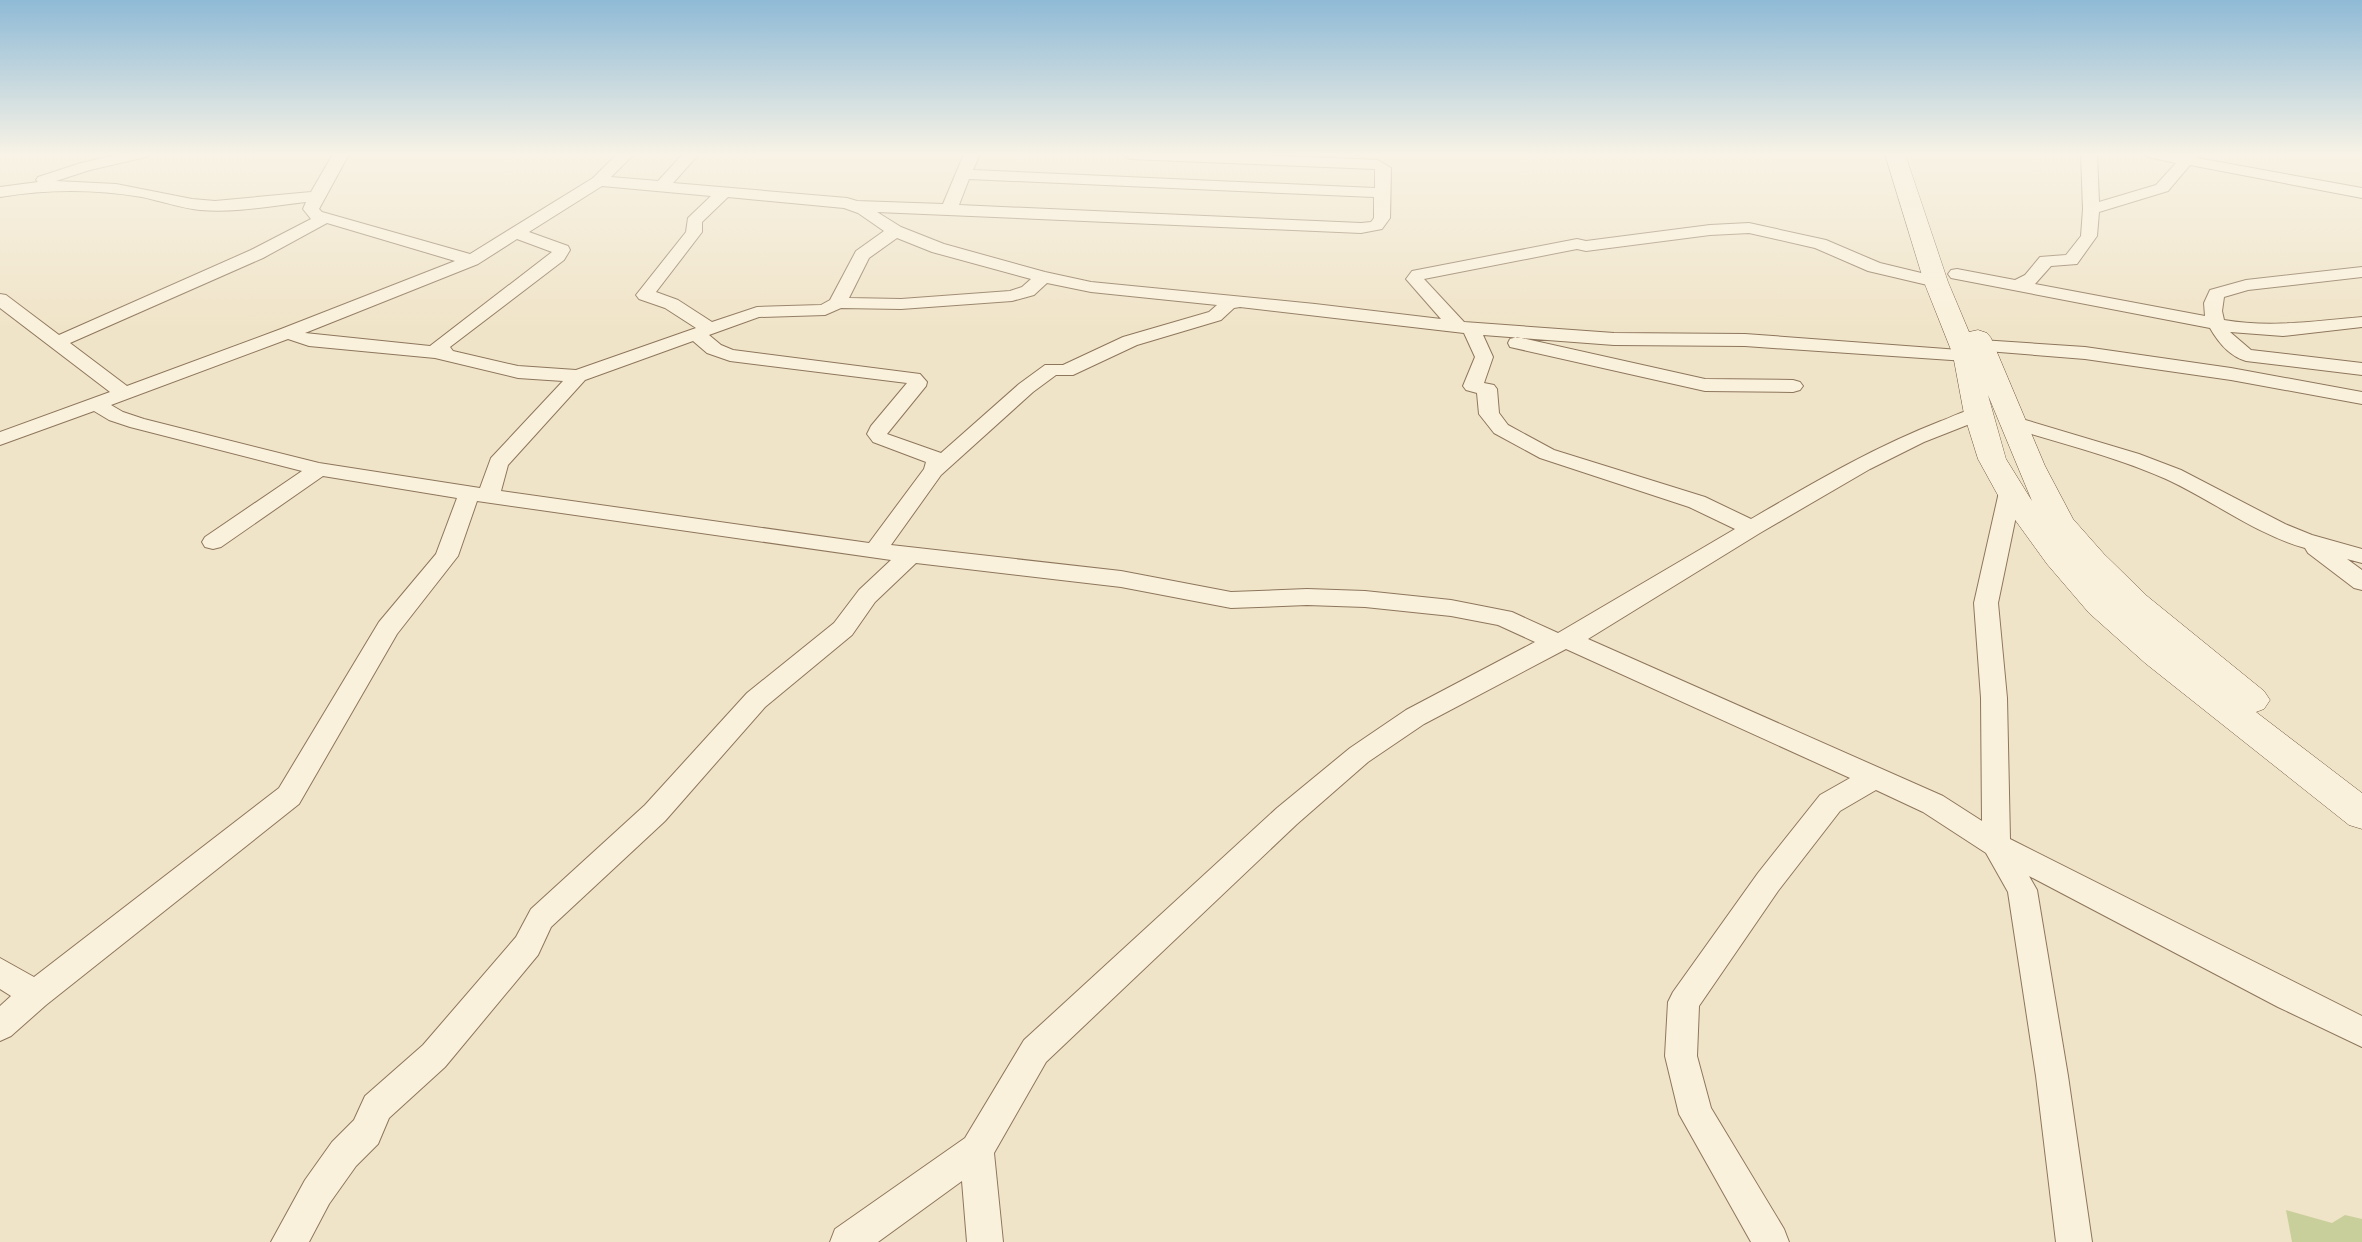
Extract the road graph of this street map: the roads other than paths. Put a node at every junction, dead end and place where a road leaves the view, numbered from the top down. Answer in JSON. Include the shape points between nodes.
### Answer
{"nodes":[{"id":1,"x":314,"y":212,"type":"edge"},
{"id":2,"x":550,"y":212,"type":"edge"},
{"id":3,"x":703,"y":212,"type":"edge"},
{"id":4,"x":866,"y":212,"type":"edge"},
{"id":5,"x":1249,"y":212,"type":"edge"},
{"id":6,"x":1382,"y":212,"type":"edge"},
{"id":7,"x":1919,"y":212,"type":"edge"},
{"id":8,"x":1929,"y":212,"type":"edge"},
{"id":9,"x":2091,"y":212,"type":"edge"},
{"id":10,"x":326,"y":217,"type":"junction"},
{"id":11,"x":895,"y":231,"type":"junction"},
{"id":12,"x":517,"y":233,"type":"junction"},
{"id":13,"x":472,"y":260,"type":"junction"},
{"id":14,"x":2362,"y":272,"type":"edge"},
{"id":15,"x":1043,"y":277,"type":"junction"},
{"id":16,"x":1946,"y":278,"type":"junction"},
{"id":17,"x":2015,"y":286,"type":"junction"},
{"id":18,"x":0,"y":299,"type":"edge"},
{"id":19,"x":837,"y":303,"type":"junction"},
{"id":20,"x":1256,"y":304,"type":"junction"},
{"id":21,"x":2362,"y":322,"type":"edge"},
{"id":22,"x":2218,"y":325,"type":"junction"},
{"id":23,"x":1466,"y":329,"type":"junction"},
{"id":24,"x":704,"y":332,"type":"junction"},
{"id":25,"x":288,"y":333,"type":"junction"},
{"id":26,"x":57,"y":342,"type":"junction"},
{"id":27,"x":1974,"y":350,"type":"junction"},
{"id":28,"x":447,"y":355,"type":"junction"},
{"id":29,"x":2362,"y":369,"type":"edge"},
{"id":30,"x":578,"y":376,"type":"junction"},
{"id":31,"x":1793,"y":386,"type":"dead end"},
{"id":32,"x":124,"y":393,"type":"junction"},
{"id":33,"x":2362,"y":398,"type":"edge"},
{"id":34,"x":96,"y":404,"type":"junction"},
{"id":35,"x":1978,"y":414,"type":"junction"},
{"id":36,"x":2012,"y":422,"type":"junction"},
{"id":37,"x":0,"y":439,"type":"edge"},
{"id":38,"x":319,"y":469,"type":"junction"},
{"id":39,"x":934,"y":470,"type":"junction"},
{"id":40,"x":2010,"y":492,"type":"junction"},
{"id":41,"x":479,"y":494,"type":"junction"},
{"id":42,"x":1752,"y":528,"type":"junction"},
{"id":43,"x":2304,"y":540,"type":"junction"},
{"id":44,"x":213,"y":542,"type":"dead end"},
{"id":45,"x":875,"y":551,"type":"junction"},
{"id":46,"x":911,"y":555,"type":"junction"},
{"id":47,"x":2362,"y":556,"type":"edge"},
{"id":48,"x":2362,"y":582,"type":"edge"},
{"id":49,"x":1562,"y":641,"type":"junction"},
{"id":50,"x":1874,"y":778,"type":"junction"},
{"id":51,"x":2362,"y":787,"type":"edge"},
{"id":52,"x":2362,"y":814,"type":"edge"},
{"id":53,"x":1996,"y":845,"type":"junction"},
{"id":54,"x":0,"y":972,"type":"edge"},
{"id":55,"x":35,"y":995,"type":"junction"},
{"id":56,"x":0,"y":1026,"type":"edge"},
{"id":57,"x":2362,"y":1032,"type":"edge"},
{"id":58,"x":976,"y":1150,"type":"junction"},
{"id":59,"x":289,"y":1242,"type":"edge"},
{"id":60,"x":848,"y":1242,"type":"edge"},
{"id":61,"x":985,"y":1242,"type":"edge"},
{"id":62,"x":1771,"y":1242,"type":"edge"},
{"id":63,"x":2074,"y":1242,"type":"edge"}],
"edges":[{"from":1,"to":10,"type":"street"},
{"from":2,"to":12,"type":"street"},
{"from":3,"to":24,"type":"street","via":[[694,221],[694,232],[645,295],[659,297],[684,310]]},
{"from":4,"to":11,"type":"street"},
{"from":5,"to":6,"type":"street","via":[[1361,228],[1376,226]]},
{"from":7,"to":16,"type":"main road"},
{"from":8,"to":16,"type":"main road"},
{"from":9,"to":17,"type":"street","via":[[2089,236],[2071,260],[2046,261],[2031,279]]},
{"from":10,"to":13,"type":"street"},
{"from":10,"to":26,"type":"street","via":[[257,254]]},
{"from":11,"to":15,"type":"street","via":[[938,248]]},
{"from":11,"to":19,"type":"street","via":[[862,255]]},
{"from":12,"to":13,"type":"street"},
{"from":12,"to":28,"type":"street","via":[[562,250],[440,346]]},
{"from":13,"to":25,"type":"street"},
{"from":14,"to":22,"type":"street","via":[[2246,285],[2216,294],[2212,313]]},
{"from":15,"to":19,"type":"street","via":[[1028,291],[1012,296],[902,304]]},
{"from":15,"to":20,"type":"street","via":[[1091,287]]},
{"from":16,"to":17,"type":"street"},
{"from":16,"to":23,"type":"street","via":[[1874,267],[1810,241],[1734,227],[1645,240],[1577,244],[1418,275],[1415,279]]},
{"from":16,"to":27,"type":"main road"},
{"from":17,"to":22,"type":"street"},
{"from":18,"to":26,"type":"street"},
{"from":19,"to":24,"type":"street","via":[[825,310],[757,312]]},
{"from":20,"to":23,"type":"street"},
{"from":20,"to":39,"type":"street","via":[[1228,304],[1215,316],[1130,341],[1066,371],[1052,369]]},
{"from":21,"to":22,"type":"street","via":[[2266,330]]},
{"from":22,"to":29,"type":"street","via":[[2236,350],[2246,355]]},
{"from":23,"to":27,"type":"street","via":[[1614,339],[1745,340]]},
{"from":23,"to":31,"type":"street","via":[[1705,385]]},
{"from":23,"to":42,"type":"street","via":[[1484,357],[1473,386],[1487,389],[1489,414],[1500,429],[1546,454],[1697,502]]},
{"from":24,"to":30,"type":"street"},
{"from":24,"to":39,"type":"street","via":[[714,349],[730,355],[913,378],[916,386],[877,434],[937,459]]},
{"from":25,"to":28,"type":"street","via":[[309,340]]},
{"from":25,"to":32,"type":"street"},
{"from":26,"to":32,"type":"street"},
{"from":27,"to":33,"type":"street","via":[[2085,353]]},
{"from":27,"to":35,"type":"main road"},
{"from":27,"to":36,"type":"main road"},
{"from":28,"to":30,"type":"street","via":[[518,372]]},
{"from":30,"to":41,"type":"street","via":[[498,463]]},
{"from":32,"to":34,"type":"street"},
{"from":34,"to":37,"type":"street"},
{"from":34,"to":38,"type":"street","via":[[137,423]]},
{"from":35,"to":40,"type":"main road","via":[[1992,459]]},
{"from":35,"to":42,"type":"street","via":[[1863,464]]},
{"from":36,"to":43,"type":"street","via":[[2132,458]]},
{"from":36,"to":51,"type":"main road","via":[[2026,462],[2072,539],[2180,642]]},
{"from":38,"to":41,"type":"street"},
{"from":38,"to":44,"type":"street"},
{"from":39,"to":45,"type":"street"},
{"from":40,"to":52,"type":"main road","via":[[2058,557],[2101,605],[2157,654]]},
{"from":40,"to":53,"type":"street","via":[[1986,603],[1994,698]]},
{"from":41,"to":45,"type":"street"},
{"from":41,"to":55,"type":"street","via":[[447,556],[387,628],[289,795]]},
{"from":42,"to":49,"type":"street"},
{"from":43,"to":47,"type":"street"},
{"from":43,"to":48,"type":"street"},
{"from":45,"to":46,"type":"street"},
{"from":46,"to":49,"type":"street","via":[[1121,579],[1232,600],[1365,599],[1451,608],[1504,618]]},
{"from":46,"to":59,"type":"street","via":[[867,596],[843,629],[756,700],[654,813],[540,918],[527,946],[434,1056],[377,1107],[366,1132],[344,1154],[317,1192]]},
{"from":49,"to":50,"type":"street"},
{"from":49,"to":58,"type":"street","via":[[1416,717],[1359,755],[1287,816],[1035,1051]]},
{"from":50,"to":53,"type":"street","via":[[1933,804]]},
{"from":50,"to":62,"type":"street","via":[[1830,803],[1768,882],[1684,1002],[1681,1056],[1696,1114]]},
{"from":53,"to":57,"type":"street"},
{"from":53,"to":63,"type":"street","via":[[2022,890]]},
{"from":54,"to":55,"type":"street"},
{"from":55,"to":56,"type":"street"},
{"from":58,"to":60,"type":"street"},
{"from":58,"to":61,"type":"street"}]}
